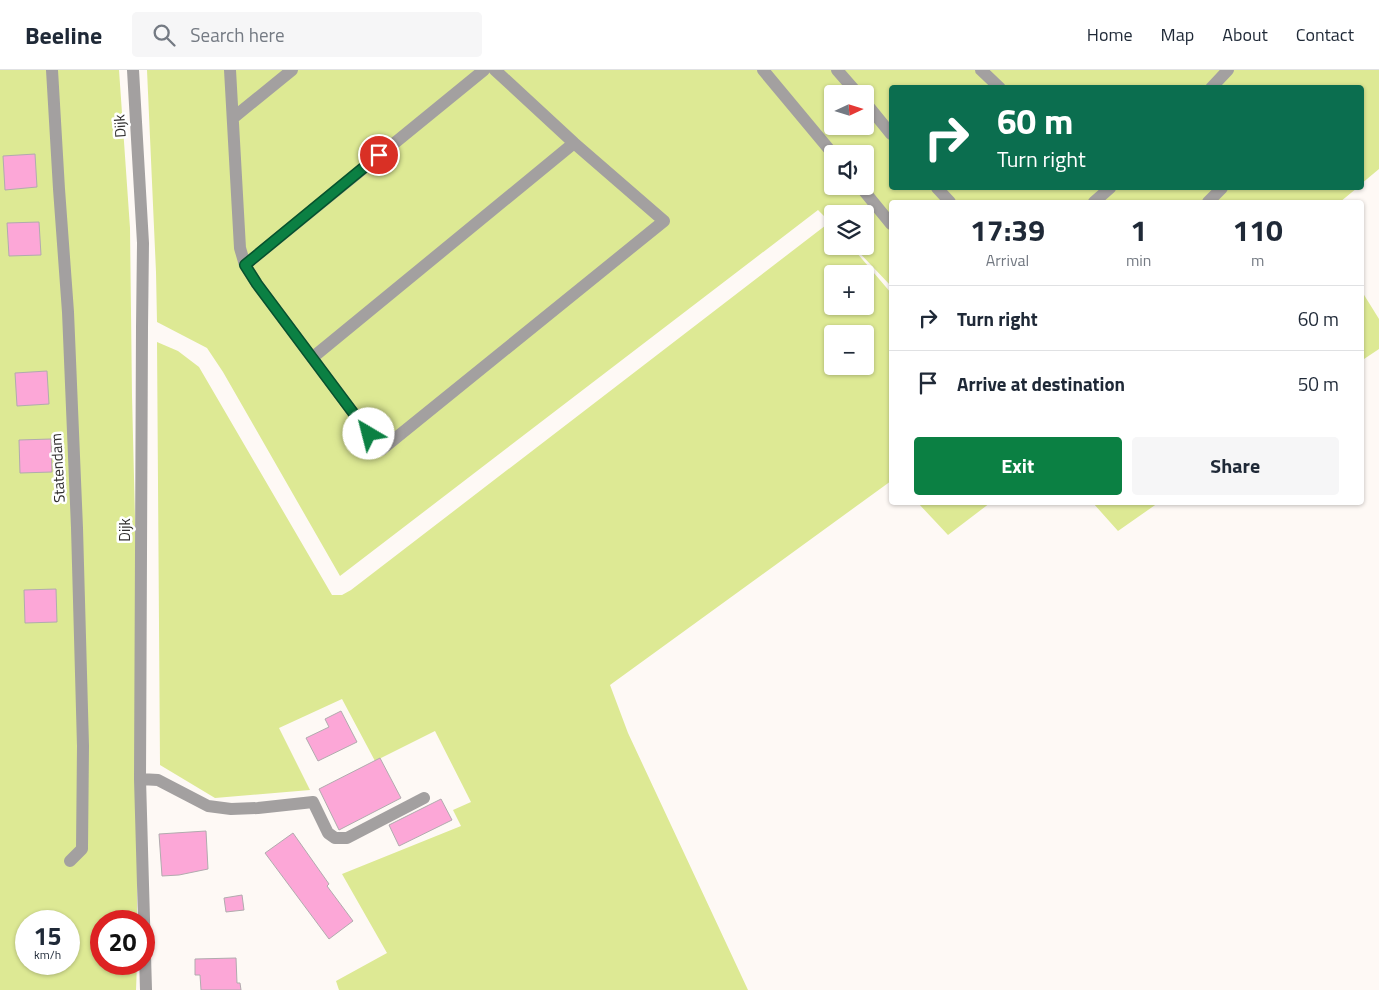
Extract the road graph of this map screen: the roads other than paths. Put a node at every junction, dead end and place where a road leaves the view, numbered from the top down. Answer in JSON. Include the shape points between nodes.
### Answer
{"nodes":[{"id":1,"x":52,"y":70,"type":"edge"},
{"id":2,"x":132,"y":70,"type":"edge"},
{"id":3,"x":230,"y":70,"type":"edge"},
{"id":4,"x":292,"y":70,"type":"edge"},
{"id":5,"x":484,"y":70,"type":"edge"},
{"id":6,"x":494,"y":70,"type":"edge"},
{"id":7,"x":763,"y":70,"type":"edge"},
{"id":8,"x":838,"y":70,"type":"edge"},
{"id":9,"x":981,"y":70,"type":"edge"},
{"id":10,"x":1228,"y":70,"type":"edge"},
{"id":11,"x":850,"y":85,"type":"edge"},
{"id":12,"x":997,"y":85,"type":"edge"},
{"id":13,"x":1214,"y":85,"type":"edge"},
{"id":14,"x":874,"y":113,"type":"edge"},
{"id":15,"x":233,"y":118,"type":"junction"},
{"id":16,"x":889,"y":132,"type":"edge"},
{"id":17,"x":574,"y":143,"type":"junction"},
{"id":18,"x":825,"y":145,"type":"edge"},
{"id":19,"x":939,"y":190,"type":"edge"},
{"id":20,"x":1106,"y":190,"type":"edge"},
{"id":21,"x":1220,"y":190,"type":"edge"},
{"id":22,"x":867,"y":195,"type":"edge"},
{"id":23,"x":948,"y":200,"type":"edge"},
{"id":24,"x":1096,"y":200,"type":"edge"},
{"id":25,"x":1210,"y":200,"type":"edge"},
{"id":26,"x":889,"y":222,"type":"edge"},
{"id":27,"x":245,"y":265,"type":"junction"},
{"id":28,"x":312,"y":358,"type":"junction"},
{"id":29,"x":140,"y":779,"type":"junction"},
{"id":30,"x":424,"y":798,"type":"dead end"},
{"id":31,"x":70,"y":861,"type":"dead end"},
{"id":32,"x":146,"y":990,"type":"edge"}],
"edges":[{"from":1,"to":31,"type":"street","name":"Statendam","via":[[68,312],[82,671],[82,849]]},
{"from":2,"to":29,"type":"street","name":"Dijk","via":[[143,244]]},
{"from":3,"to":15,"type":"street"},
{"from":4,"to":15,"type":"street"},
{"from":5,"to":27,"type":"street"},
{"from":6,"to":17,"type":"street"},
{"from":7,"to":18,"type":"street"},
{"from":8,"to":11,"type":"street"},
{"from":9,"to":12,"type":"street"},
{"from":10,"to":13,"type":"street"},
{"from":14,"to":16,"type":"street"},
{"from":15,"to":27,"type":"street","via":[[240,248]]},
{"from":17,"to":28,"type":"street"},
{"from":17,"to":28,"type":"street","via":[[664,221],[381,450]]},
{"from":19,"to":23,"type":"street"},
{"from":20,"to":24,"type":"street"},
{"from":21,"to":25,"type":"street"},
{"from":22,"to":26,"type":"street"},
{"from":27,"to":28,"type":"street"},
{"from":29,"to":30,"type":"street","via":[[158,780],[208,806],[232,809],[313,802],[328,833],[335,838],[347,838]]},
{"from":29,"to":32,"type":"street","name":"Dijk"}]}
